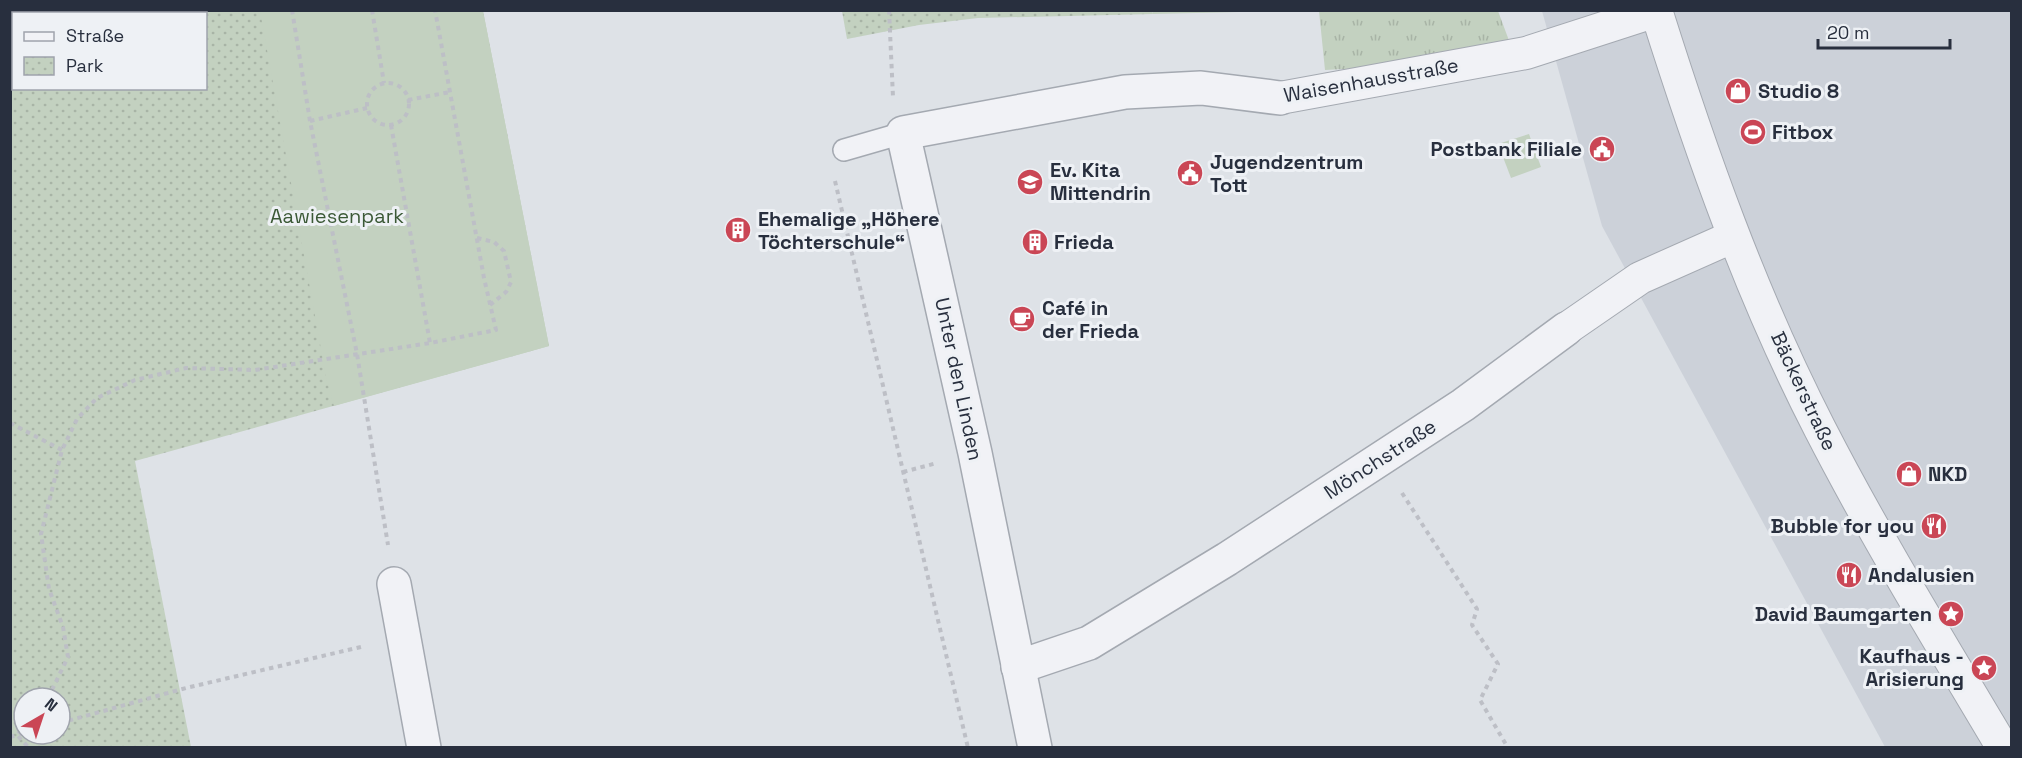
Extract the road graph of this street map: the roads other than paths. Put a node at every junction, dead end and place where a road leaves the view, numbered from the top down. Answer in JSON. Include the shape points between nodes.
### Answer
{"nodes":[{"id":1,"x":1656,"y":11,"type":"edge"},
{"id":2,"x":1280,"y":98,"type":"joint"},
{"id":3,"x":903,"y":133,"type":"junction"},
{"id":4,"x":844,"y":150,"type":"road end"},
{"id":5,"x":1732,"y":237,"type":"junction"},
{"id":6,"x":1566,"y":329,"type":"joint"},
{"id":7,"x":394,"y":584,"type":"road end"},
{"id":8,"x":1018,"y":668,"type":"junction"},
{"id":9,"x":424,"y":747,"type":"edge"},
{"id":10,"x":1035,"y":747,"type":"edge"},
{"id":11,"x":2003,"y":747,"type":"edge"}],
"edges":[{"from":1,"to":2,"type":"street","name":"Waisenhausstraße","via":[[1526,53]]},
{"from":1,"to":5,"type":"street","name":"Bäckerstraße"},
{"from":2,"to":3,"type":"street","name":"Waisenhausstraße","via":[[1201,88],[1125,92]]},
{"from":3,"to":4,"type":"lane"},
{"from":3,"to":8,"type":"street","name":"Unter den Linden","via":[[975,453]]},
{"from":5,"to":6,"type":"street","name":"Mönchstraße","via":[[1640,278]]},
{"from":5,"to":11,"type":"street","name":"Bäckerstraße","via":[[1819,427],[1900,576]]},
{"from":6,"to":8,"type":"street","name":"Mönchstraße","via":[[1463,405],[1227,560],[1089,643]]},
{"from":7,"to":9,"type":"street"},
{"from":8,"to":10,"type":"street","name":"Unter den Linden"}]}
